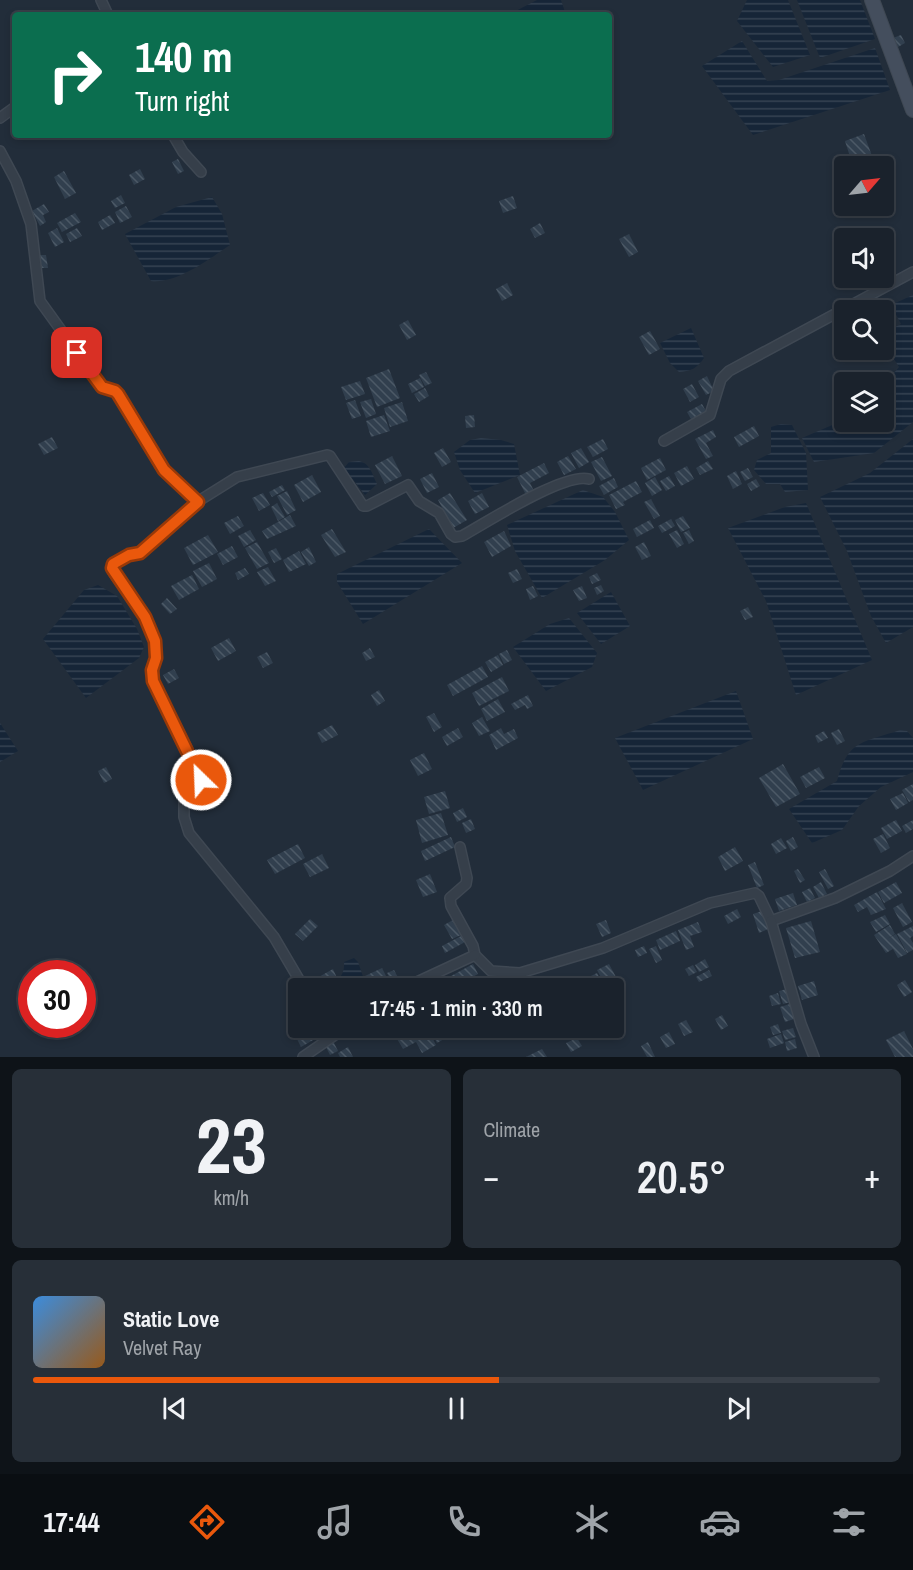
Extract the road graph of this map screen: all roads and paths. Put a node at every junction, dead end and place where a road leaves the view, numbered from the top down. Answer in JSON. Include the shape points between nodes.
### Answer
{"nodes":[{"id":1,"x":872,"y":0,"type":"edge"},
{"id":2,"x":913,"y":110,"type":"edge"},
{"id":3,"x":175,"y":138,"type":"edge"},
{"id":4,"x":0,"y":151,"type":"edge"},
{"id":5,"x":201,"y":172,"type":"dead end"},
{"id":6,"x":913,"y":272,"type":"edge"},
{"id":7,"x":664,"y":441,"type":"dead end"},
{"id":8,"x":589,"y":479,"type":"dead end"},
{"id":9,"x":198,"y":502,"type":"junction"},
{"id":10,"x":460,"y":847,"type":"dead end"},
{"id":11,"x":913,"y":856,"type":"edge"},
{"id":12,"x":771,"y":921,"type":"junction"},
{"id":13,"x":475,"y":956,"type":"junction"},
{"id":14,"x":298,"y":978,"type":"edge"},
{"id":15,"x":426,"y":978,"type":"edge"},
{"id":16,"x":323,"y":1038,"type":"edge"},
{"id":17,"x":303,"y":1057,"type":"edge"},
{"id":18,"x":814,"y":1057,"type":"edge"}],
"edges":[{"from":1,"to":2,"type":"main road"},
{"from":3,"to":5,"type":"street"},
{"from":4,"to":9,"type":"street","via":[[16,181],[31,224],[40,301],[102,387],[118,394],[164,470]]},
{"from":6,"to":7,"type":"street","via":[[729,371],[721,379],[710,415]]},
{"from":8,"to":9,"type":"street","via":[[554,484],[455,537],[439,513],[419,501],[408,485],[363,506],[327,455],[237,477]]},
{"from":9,"to":14,"type":"street","via":[[140,553],[129,555],[112,568],[145,617],[155,641],[153,681],[201,776],[200,784],[184,798],[189,833],[274,937]]},
{"from":10,"to":13,"type":"street","via":[[467,878],[466,884],[450,898],[451,906]]},
{"from":11,"to":12,"type":"street","via":[[835,898]]},
{"from":12,"to":13,"type":"street","via":[[755,893],[710,903],[603,948],[520,973],[491,971]]},
{"from":12,"to":18,"type":"street"},
{"from":13,"to":15,"type":"street"},
{"from":16,"to":17,"type":"street"}]}
